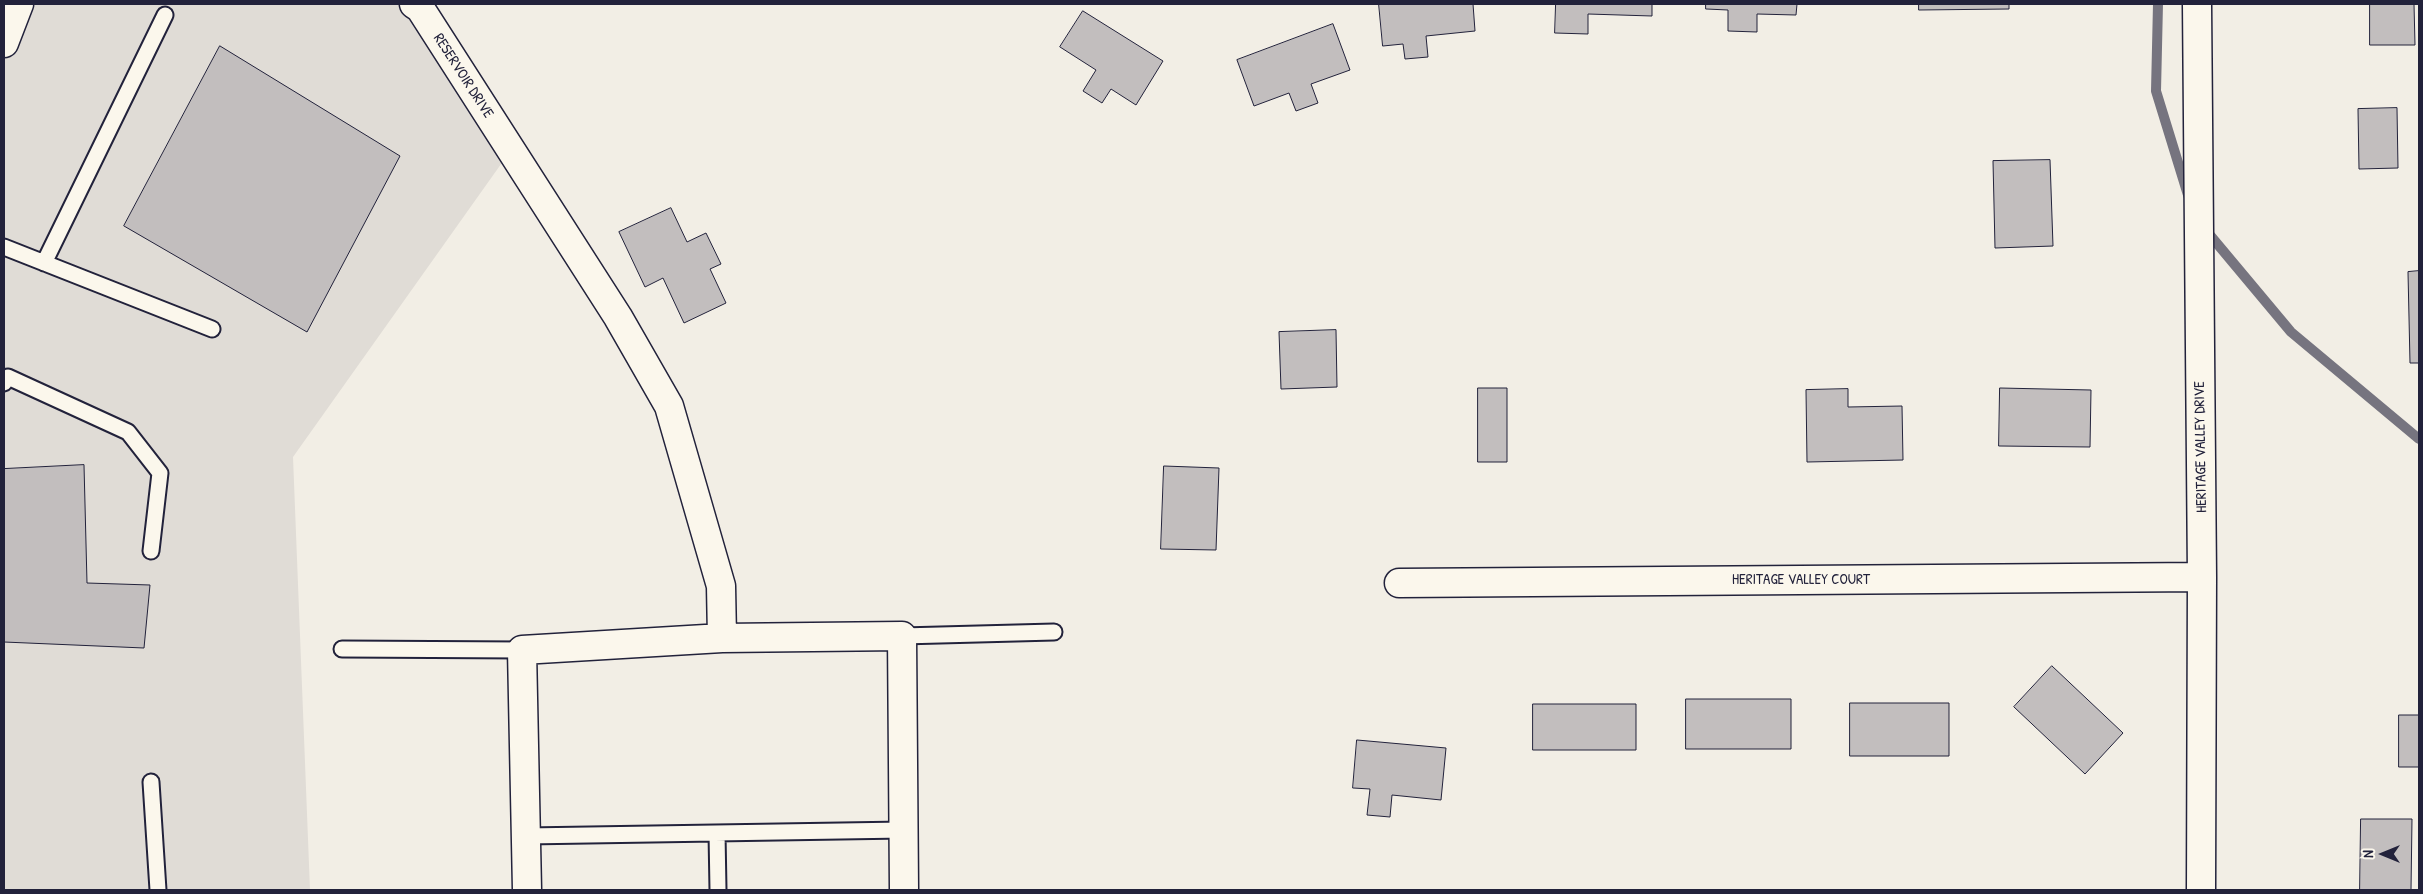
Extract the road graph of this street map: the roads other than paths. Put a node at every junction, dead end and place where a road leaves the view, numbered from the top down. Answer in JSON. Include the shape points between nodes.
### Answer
{"nodes":[{"id":1,"x":19,"y":4,"type":"edge"},
{"id":2,"x":414,"y":4,"type":"edge"},
{"id":3,"x":2197,"y":4,"type":"edge"},
{"id":4,"x":165,"y":15,"type":"dead end"},
{"id":5,"x":4,"y":42,"type":"edge"},
{"id":6,"x":4,"y":247,"type":"edge"},
{"id":7,"x":44,"y":263,"type":"junction"},
{"id":8,"x":212,"y":329,"type":"dead end"},
{"id":9,"x":4,"y":383,"type":"edge"},
{"id":10,"x":151,"y":552,"type":"dead end"},
{"id":11,"x":2202,"y":577,"type":"junction"},
{"id":12,"x":1399,"y":583,"type":"dead end"},
{"id":13,"x":1054,"y":632,"type":"dead end"},
{"id":14,"x":902,"y":636,"type":"junction"},
{"id":15,"x":722,"y":638,"type":"junction"},
{"id":16,"x":342,"y":649,"type":"dead end"},
{"id":17,"x":522,"y":650,"type":"junction"},
{"id":18,"x":151,"y":782,"type":"dead end"},
{"id":19,"x":904,"y":830,"type":"junction"},
{"id":20,"x":717,"y":833,"type":"junction"},
{"id":21,"x":526,"y":836,"type":"junction"},
{"id":22,"x":158,"y":890,"type":"edge"},
{"id":23,"x":528,"y":890,"type":"edge"},
{"id":24,"x":718,"y":890,"type":"edge"},
{"id":25,"x":904,"y":890,"type":"edge"},
{"id":26,"x":2201,"y":890,"type":"edge"}],
"edges":[{"from":1,"to":5,"type":"street"},
{"from":2,"to":15,"type":"street","name":"RESERVOIR DRIVE","via":[[420,8],[618,317],[668,406],[721,586]]},
{"from":3,"to":11,"type":"street","name":"HERITAGE VALLEY DRIVE"},
{"from":4,"to":7,"type":"lane"},
{"from":6,"to":7,"type":"lane"},
{"from":7,"to":8,"type":"lane"},
{"from":9,"to":10,"type":"lane","via":[[8,376],[128,432],[160,473]]},
{"from":11,"to":12,"type":"street","name":"HERITAGE VALLEY COURT"},
{"from":11,"to":26,"type":"street","name":"HERITAGE VALLEY DRIVE"},
{"from":13,"to":14,"type":"lane"},
{"from":14,"to":15,"type":"street"},
{"from":14,"to":19,"type":"street"},
{"from":15,"to":17,"type":"street"},
{"from":16,"to":17,"type":"lane"},
{"from":17,"to":21,"type":"street"},
{"from":18,"to":22,"type":"lane"},
{"from":19,"to":20,"type":"lane"},
{"from":19,"to":25,"type":"street"},
{"from":20,"to":21,"type":"lane"},
{"from":20,"to":24,"type":"lane"},
{"from":21,"to":23,"type":"street"}]}
